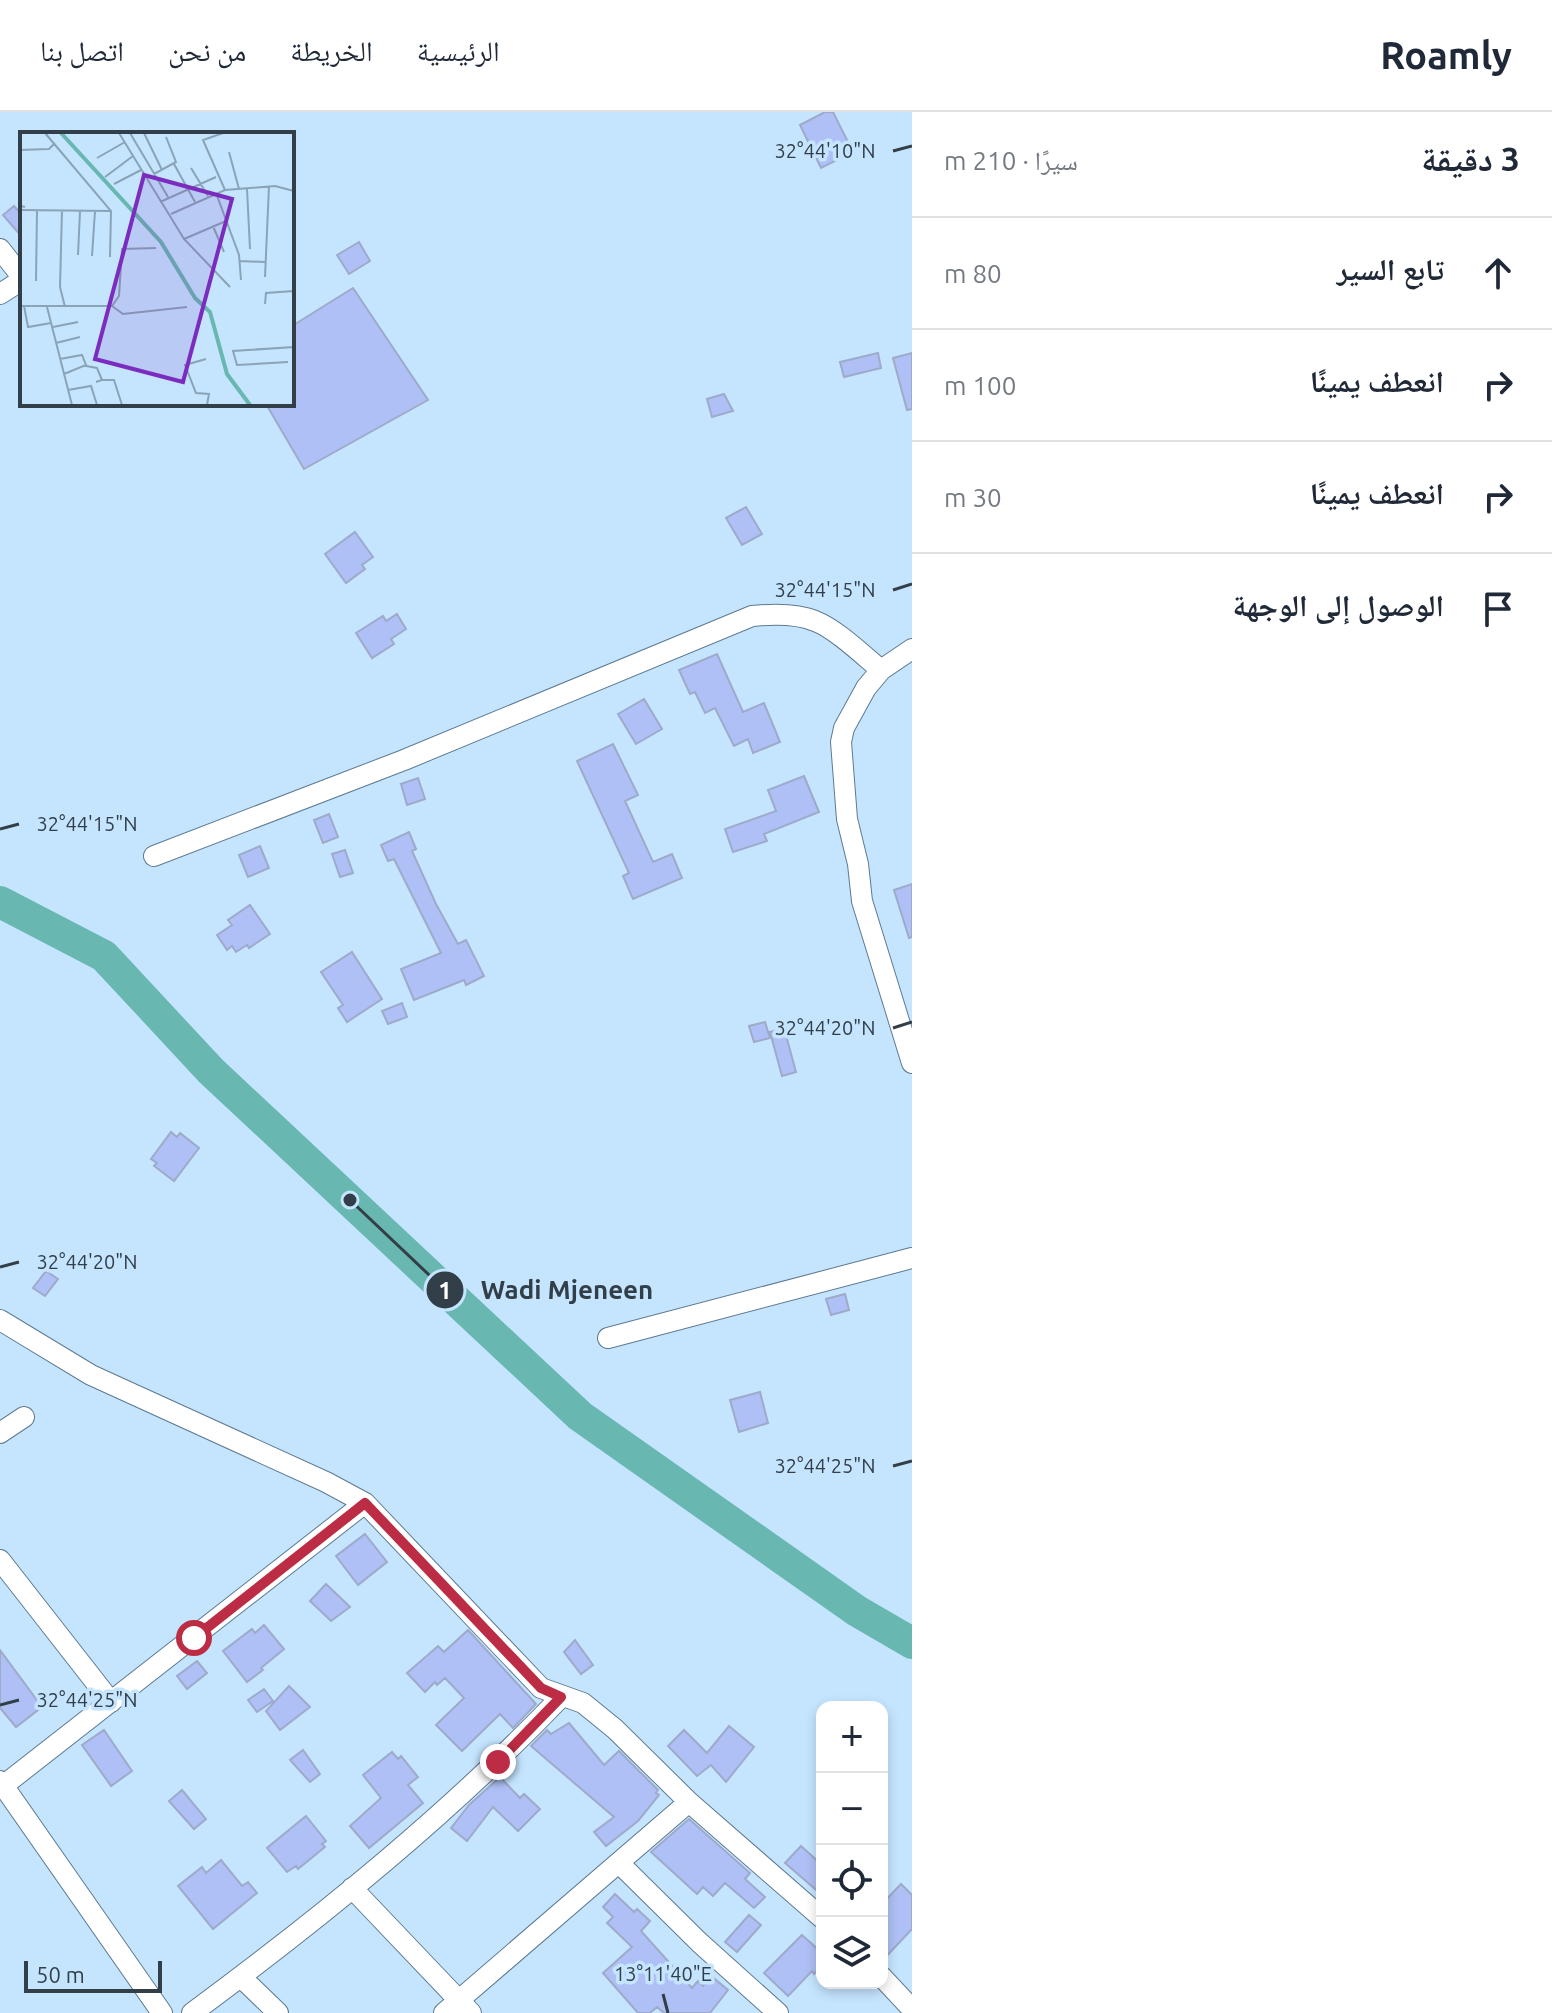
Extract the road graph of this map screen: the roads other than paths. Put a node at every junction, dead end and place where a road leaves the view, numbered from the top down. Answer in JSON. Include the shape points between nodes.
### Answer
{"nodes":[{"id":1,"x":0,"y":249,"type":"edge"},
{"id":2,"x":20,"y":276,"type":"edge"},
{"id":3,"x":20,"y":280,"type":"edge"},
{"id":4,"x":0,"y":294,"type":"edge"},
{"id":5,"x":912,"y":649,"type":"edge"},
{"id":6,"x":881,"y":670,"type":"junction"},
{"id":7,"x":154,"y":856,"type":"dead end"},
{"id":8,"x":912,"y":1063,"type":"edge"},
{"id":9,"x":912,"y":1258,"type":"edge"},
{"id":10,"x":0,"y":1320,"type":"edge"},
{"id":11,"x":608,"y":1338,"type":"dead end"},
{"id":12,"x":24,"y":1417,"type":"dead end"},
{"id":13,"x":0,"y":1433,"type":"edge"},
{"id":14,"x":365,"y":1503,"type":"junction"},
{"id":15,"x":0,"y":1560,"type":"edge"},
{"id":16,"x":561,"y":1697,"type":"junction"},
{"id":17,"x":111,"y":1702,"type":"junction"},
{"id":18,"x":2,"y":1783,"type":"edge"},
{"id":19,"x":689,"y":1802,"type":"junction"},
{"id":20,"x":620,"y":1864,"type":"junction"},
{"id":21,"x":352,"y":1888,"type":"junction"},
{"id":22,"x":821,"y":1917,"type":"edge"},
{"id":23,"x":242,"y":1978,"type":"junction"},
{"id":24,"x":888,"y":1983,"type":"edge"},
{"id":25,"x":458,"y":2009,"type":"edge"},
{"id":26,"x":912,"y":2009,"type":"edge"},
{"id":27,"x":162,"y":2013,"type":"edge"},
{"id":28,"x":192,"y":2013,"type":"edge"},
{"id":29,"x":278,"y":2013,"type":"edge"},
{"id":30,"x":778,"y":2013,"type":"edge"}],
"edges":[{"from":1,"to":2,"type":"street"},
{"from":3,"to":4,"type":"street"},
{"from":5,"to":6,"type":"street"},
{"from":6,"to":7,"type":"street","via":[[815,621],[752,616],[404,760]]},
{"from":6,"to":8,"type":"street","via":[[844,728],[842,778],[862,901]]},
{"from":9,"to":11,"type":"street"},
{"from":10,"to":14,"type":"street","via":[[91,1375]]},
{"from":12,"to":13,"type":"street"},
{"from":14,"to":16,"type":"street","via":[[541,1688]]},
{"from":14,"to":17,"type":"street"},
{"from":15,"to":17,"type":"street"},
{"from":16,"to":19,"type":"street","via":[[583,1703],[604,1720]]},
{"from":16,"to":21,"type":"street","via":[[498,1762]]},
{"from":17,"to":18,"type":"street"},
{"from":18,"to":27,"type":"street"},
{"from":19,"to":20,"type":"street"},
{"from":19,"to":22,"type":"street"},
{"from":20,"to":25,"type":"street"},
{"from":20,"to":30,"type":"street"},
{"from":21,"to":23,"type":"street"},
{"from":21,"to":25,"type":"street"},
{"from":23,"to":28,"type":"street"},
{"from":23,"to":29,"type":"street"},
{"from":24,"to":26,"type":"street"}]}
